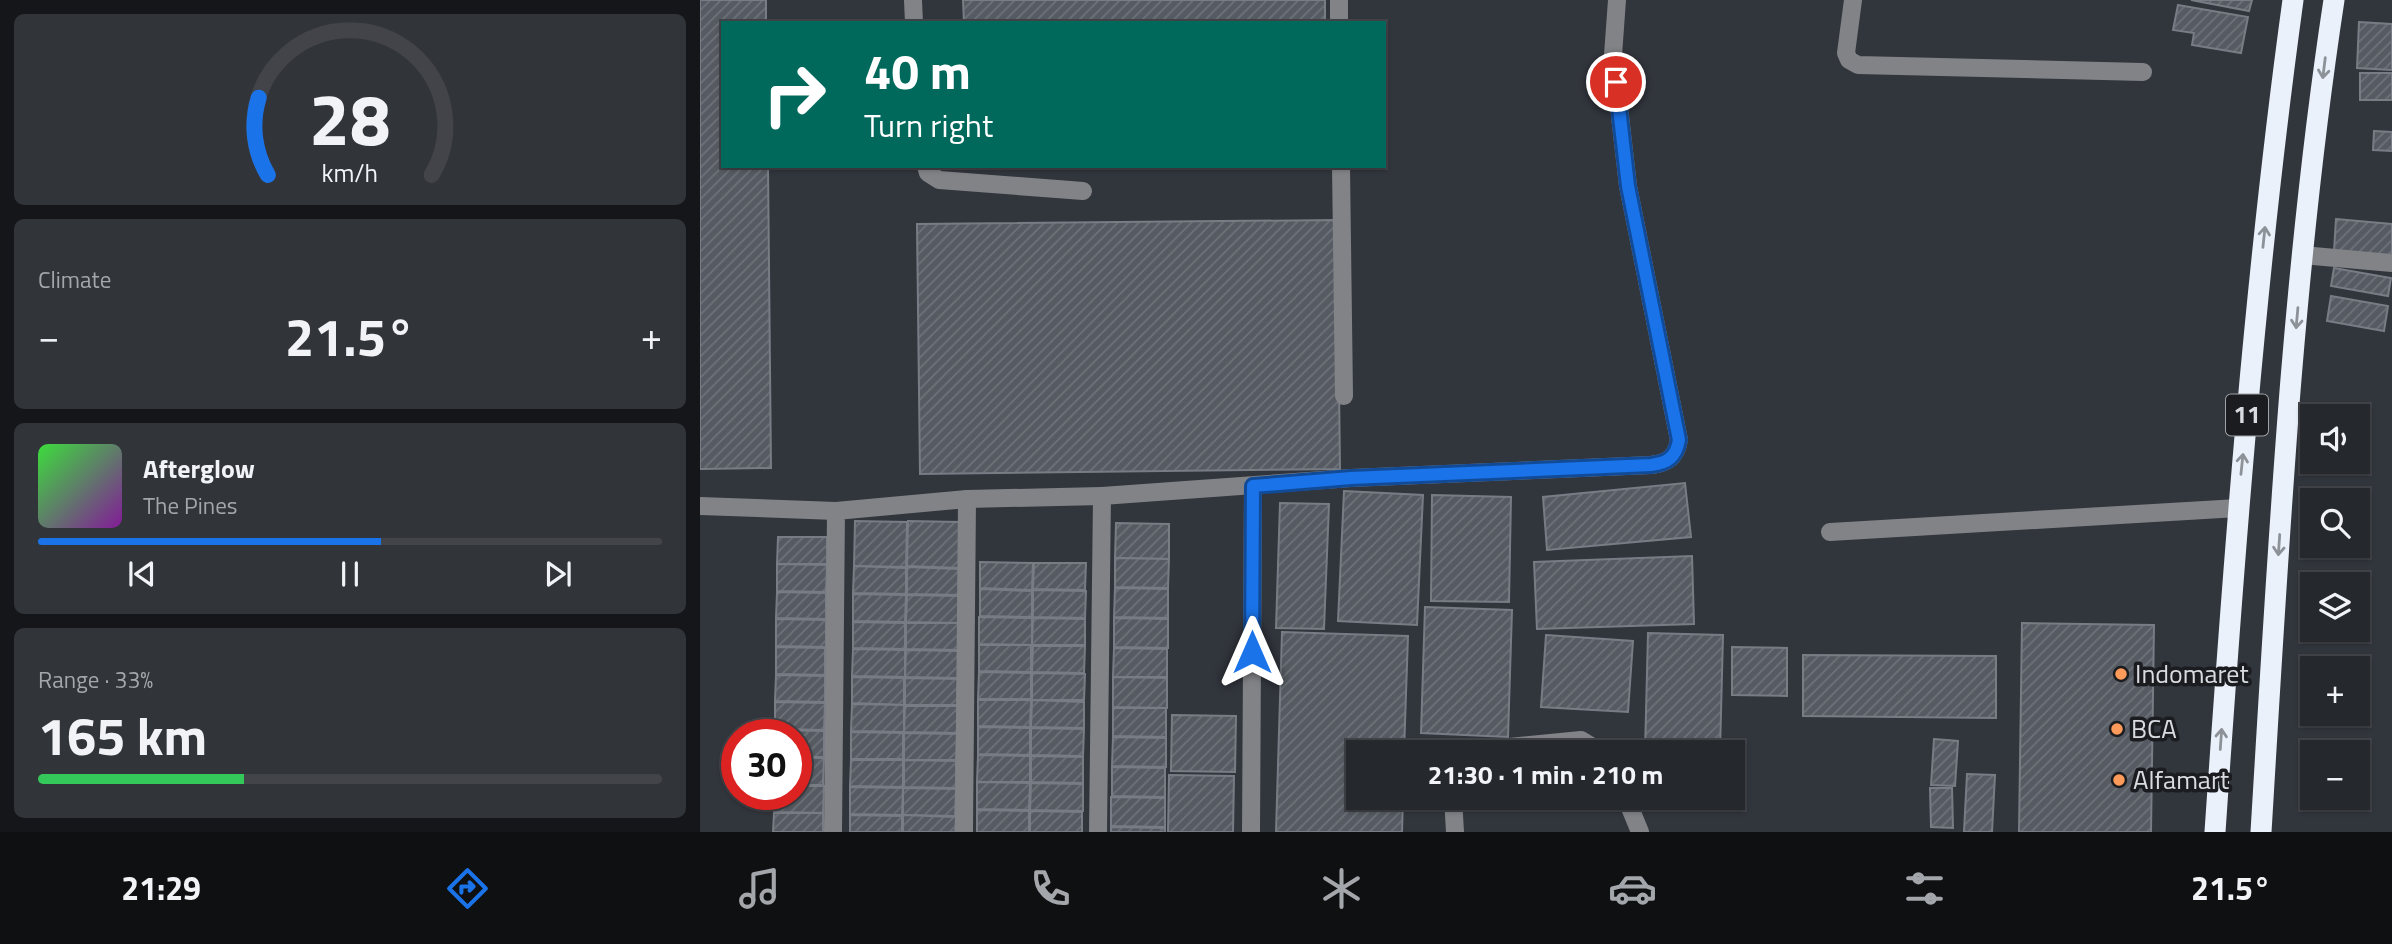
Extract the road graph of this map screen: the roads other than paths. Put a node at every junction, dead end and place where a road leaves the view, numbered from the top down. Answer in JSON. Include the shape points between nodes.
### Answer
{"nodes":[{"id":1,"x":913,"y":0,"type":"edge"},
{"id":2,"x":1339,"y":0,"type":"edge"},
{"id":3,"x":1617,"y":0,"type":"edge"},
{"id":4,"x":1853,"y":0,"type":"edge"},
{"id":5,"x":2293,"y":0,"type":"edge"},
{"id":6,"x":2334,"y":0,"type":"edge"},
{"id":7,"x":914,"y":21,"type":"edge"},
{"id":8,"x":1339,"y":21,"type":"edge"},
{"id":9,"x":2143,"y":72,"type":"dead end"},
{"id":10,"x":927,"y":168,"type":"edge"},
{"id":11,"x":1341,"y":168,"type":"edge"},
{"id":12,"x":1083,"y":191,"type":"dead end"},
{"id":13,"x":2302,"y":255,"type":"junction"},
{"id":14,"x":2392,"y":263,"type":"edge"},
{"id":15,"x":1344,"y":396,"type":"dead end"},
{"id":16,"x":1253,"y":486,"type":"junction"},
{"id":17,"x":1102,"y":496,"type":"junction"},
{"id":18,"x":967,"y":499,"type":"junction"},
{"id":19,"x":700,"y":506,"type":"edge"},
{"id":20,"x":2238,"y":508,"type":"junction"},
{"id":21,"x":836,"y":511,"type":"junction"},
{"id":22,"x":1830,"y":532,"type":"dead end"},
{"id":23,"x":1454,"y":810,"type":"edge"},
{"id":24,"x":1631,"y":810,"type":"edge"},
{"id":25,"x":833,"y":832,"type":"edge"},
{"id":26,"x":964,"y":832,"type":"edge"},
{"id":27,"x":1098,"y":832,"type":"edge"},
{"id":28,"x":1251,"y":832,"type":"edge"},
{"id":29,"x":1455,"y":832,"type":"edge"},
{"id":30,"x":1640,"y":832,"type":"edge"},
{"id":31,"x":2215,"y":832,"type":"edge"},
{"id":32,"x":2261,"y":832,"type":"edge"}],
"edges":[{"from":1,"to":7,"type":"street"},
{"from":2,"to":8,"type":"street"},
{"from":3,"to":16,"type":"street","via":[[1613,55],[1628,186],[1679,440],[1672,458],[1651,465]]},
{"from":4,"to":9,"type":"street","via":[[1846,53],[1858,65]]},
{"from":20,"to":5,"type":"highway","number":"11","one_way":true,"via":[[2275,130]]},
{"from":6,"to":13,"type":"highway","number":"11","one_way":true},
{"from":10,"to":12,"type":"street","via":[[939,180]]},
{"from":11,"to":15,"type":"street"},
{"from":13,"to":14,"type":"street"},
{"from":13,"to":32,"type":"highway","number":"11","one_way":true},
{"from":16,"to":17,"type":"street"},
{"from":16,"to":28,"type":"street"},
{"from":17,"to":18,"type":"street"},
{"from":17,"to":27,"type":"street"},
{"from":18,"to":21,"type":"street"},
{"from":18,"to":26,"type":"street"},
{"from":19,"to":21,"type":"street"},
{"from":20,"to":22,"type":"street"},
{"from":31,"to":20,"type":"highway","number":"11","one_way":true},
{"from":21,"to":25,"type":"street"},
{"from":23,"to":29,"type":"street"},
{"from":24,"to":30,"type":"street"}]}
